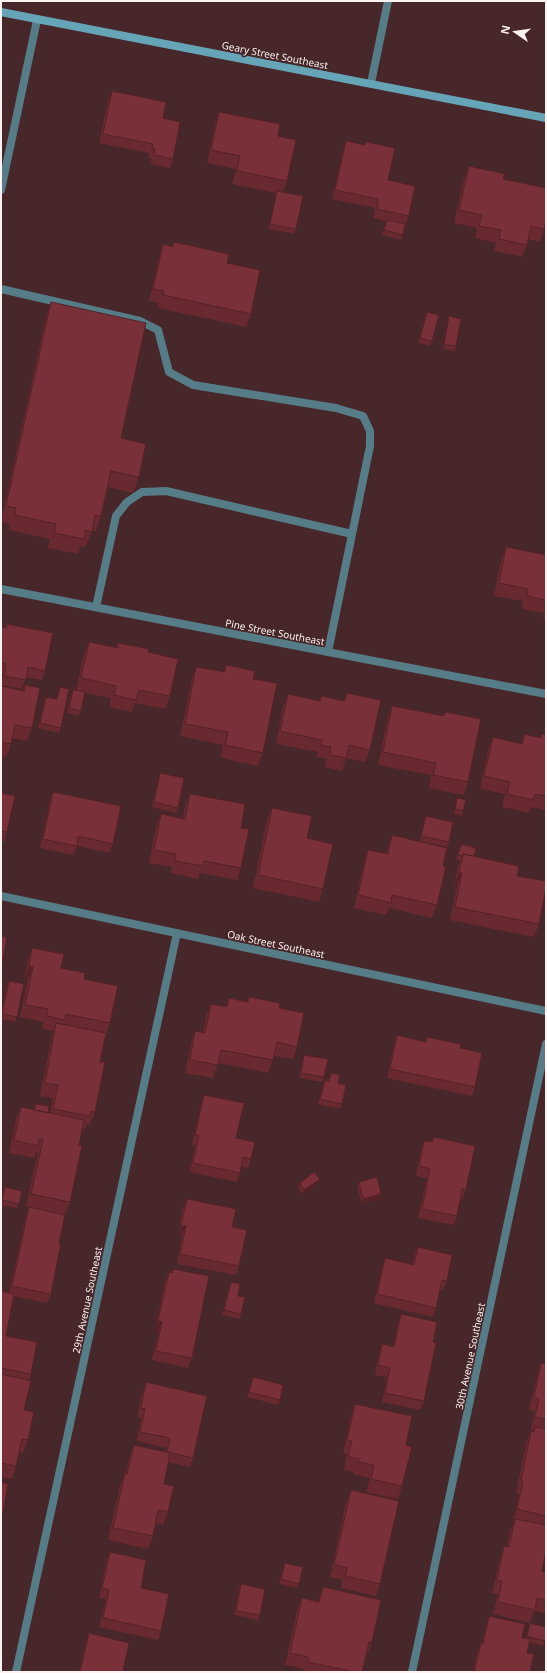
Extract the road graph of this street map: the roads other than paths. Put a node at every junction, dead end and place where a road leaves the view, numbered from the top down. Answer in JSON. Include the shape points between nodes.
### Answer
{"nodes":[{"id":1,"x":388,"y":1,"type":"edge"},
{"id":2,"x":1,"y":12,"type":"edge"},
{"id":3,"x":37,"y":20,"type":"junction"},
{"id":4,"x":371,"y":83,"type":"junction"},
{"id":5,"x":546,"y":118,"type":"edge"},
{"id":6,"x":1,"y":190,"type":"edge"},
{"id":7,"x":1,"y":289,"type":"edge"},
{"id":8,"x":352,"y":534,"type":"junction"},
{"id":9,"x":1,"y":589,"type":"edge"},
{"id":10,"x":96,"y":607,"type":"junction"},
{"id":11,"x":328,"y":652,"type":"junction"},
{"id":12,"x":546,"y":694,"type":"edge"},
{"id":13,"x":1,"y":896,"type":"edge"},
{"id":14,"x":177,"y":933,"type":"junction"},
{"id":15,"x":546,"y":1011,"type":"edge"},
{"id":16,"x":546,"y":1044,"type":"edge"},
{"id":17,"x":16,"y":1672,"type":"edge"},
{"id":18,"x":412,"y":1672,"type":"edge"}],
"edges":[{"from":1,"to":4,"type":"street"},
{"from":2,"to":3,"type":"main road","name":"Geary Street Southeast"},
{"from":3,"to":4,"type":"main road","name":"Geary Street Southeast"},
{"from":3,"to":6,"type":"street"},
{"from":4,"to":5,"type":"main road","name":"Geary Street Southeast"},
{"from":7,"to":8,"type":"street","via":[[140,321],[158,330],[170,372],[193,384],[336,408],[363,416],[370,430],[370,446]]},
{"from":8,"to":10,"type":"street","via":[[166,490],[142,492],[127,502],[116,516]]},
{"from":8,"to":11,"type":"street"},
{"from":9,"to":10,"type":"street","name":"Pine Street Southeast"},
{"from":10,"to":11,"type":"street","name":"Pine Street Southeast"},
{"from":11,"to":12,"type":"street","name":"Pine Street Southeast"},
{"from":13,"to":14,"type":"street","name":"Oak Street Southeast"},
{"from":14,"to":15,"type":"street","name":"Oak Street Southeast"},
{"from":14,"to":17,"type":"street","name":"29th Avenue Southeast"},
{"from":16,"to":18,"type":"street","name":"30th Avenue Southeast"}]}
